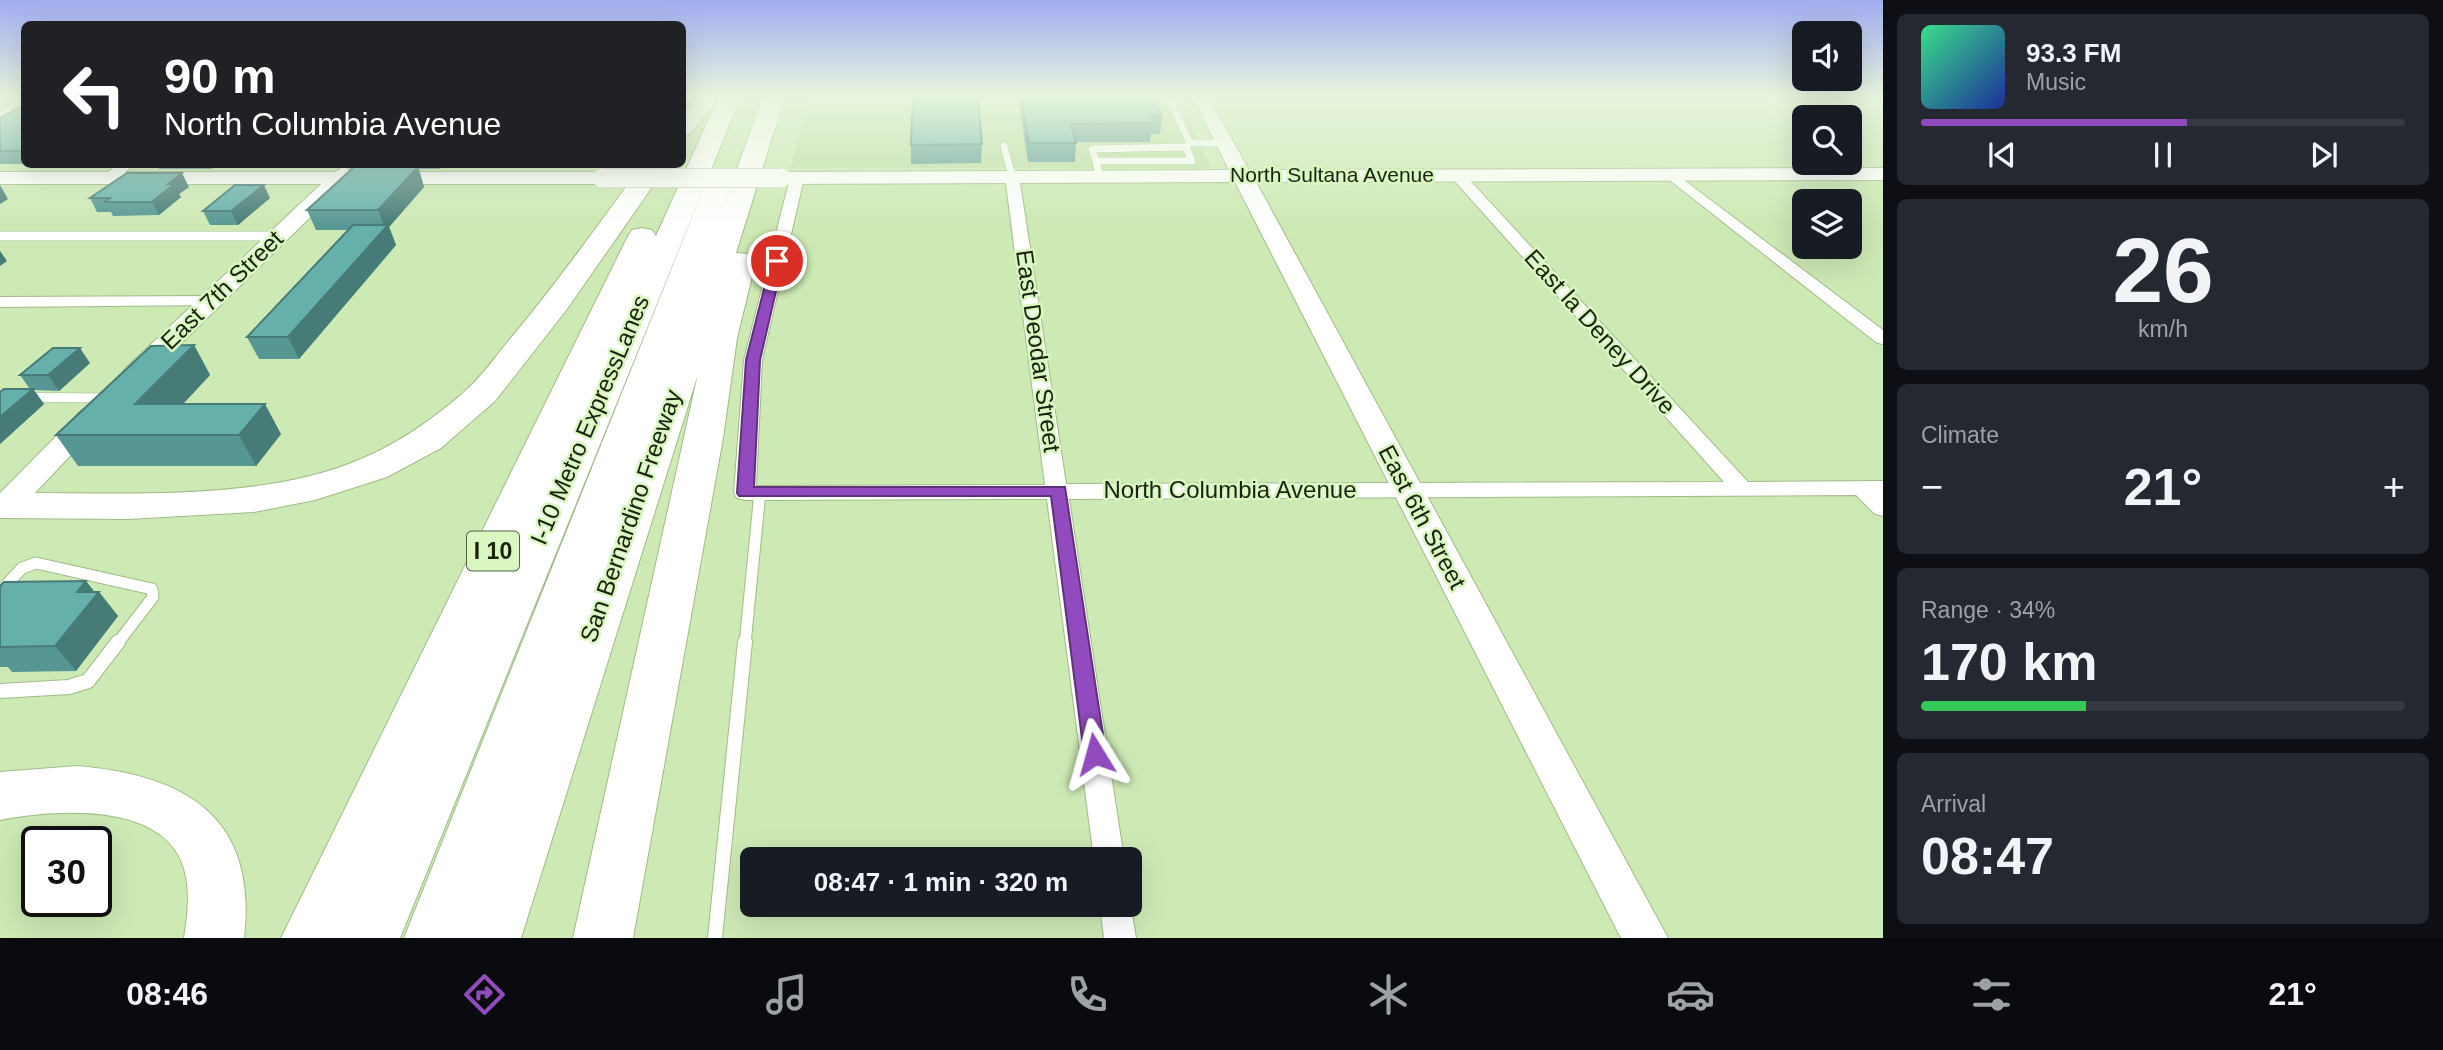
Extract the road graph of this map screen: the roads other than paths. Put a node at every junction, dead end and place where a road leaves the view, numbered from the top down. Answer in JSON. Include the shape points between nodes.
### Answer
{"nodes":[{"id":1,"x":697,"y":140,"type":"edge"},
{"id":2,"x":736,"y":140,"type":"edge"},
{"id":3,"x":773,"y":140,"type":"edge"},
{"id":4,"x":1186,"y":140,"type":"edge"},
{"id":5,"x":1223,"y":140,"type":"edge"},
{"id":6,"x":1225,"y":143,"type":"junction"},
{"id":7,"x":1188,"y":145,"type":"junction"},
{"id":8,"x":1004,"y":146,"type":"dead end"},
{"id":9,"x":123,"y":168,"type":"edge"},
{"id":10,"x":653,"y":168,"type":"edge"},
{"id":11,"x":674,"y":168,"type":"edge"},
{"id":12,"x":686,"y":168,"type":"edge"},
{"id":13,"x":686,"y":168,"type":"edge"},
{"id":14,"x":1097,"y":168,"type":"junction"},
{"id":15,"x":345,"y":171,"type":"edge"},
{"id":16,"x":600,"y":174,"type":"edge"},
{"id":17,"x":1883,"y":174,"type":"edge"},
{"id":18,"x":1242,"y":175,"type":"junction"},
{"id":19,"x":1457,"y":175,"type":"junction"},
{"id":20,"x":1672,"y":175,"type":"junction"},
{"id":21,"x":1012,"y":176,"type":"junction"},
{"id":22,"x":0,"y":178,"type":"edge"},
{"id":23,"x":109,"y":178,"type":"junction"},
{"id":24,"x":773,"y":181,"type":"junction"},
{"id":25,"x":0,"y":236,"type":"edge"},
{"id":26,"x":276,"y":236,"type":"junction"},
{"id":27,"x":211,"y":301,"type":"junction"},
{"id":28,"x":0,"y":302,"type":"edge"},
{"id":29,"x":1883,"y":339,"type":"edge"},
{"id":30,"x":0,"y":397,"type":"edge"},
{"id":31,"x":110,"y":398,"type":"junction"},
{"id":32,"x":1406,"y":488,"type":"junction"},
{"id":33,"x":1872,"y":488,"type":"edge"},
{"id":34,"x":1743,"y":489,"type":"junction"},
{"id":35,"x":1059,"y":491,"type":"junction"},
{"id":36,"x":753,"y":493,"type":"junction"},
{"id":37,"x":2,"y":506,"type":"edge"},
{"id":38,"x":1883,"y":509,"type":"edge"},
{"id":39,"x":0,"y":592,"type":"edge"},
{"id":40,"x":0,"y":691,"type":"edge"},
{"id":41,"x":0,"y":796,"type":"edge"},
{"id":42,"x":1108,"y":847,"type":"edge"},
{"id":43,"x":1117,"y":917,"type":"edge"},
{"id":44,"x":214,"y":938,"type":"edge"},
{"id":45,"x":311,"y":938,"type":"edge"},
{"id":46,"x":370,"y":938,"type":"edge"},
{"id":47,"x":434,"y":938,"type":"edge"},
{"id":48,"x":491,"y":938,"type":"edge"},
{"id":49,"x":603,"y":938,"type":"edge"},
{"id":50,"x":715,"y":938,"type":"edge"},
{"id":51,"x":1120,"y":938,"type":"edge"},
{"id":52,"x":1645,"y":938,"type":"edge"}],
"edges":[{"from":1,"to":12,"type":"highway","name":"I-10 Metro ExpressLanes"},
{"from":2,"to":47,"type":"highway","name":"I-10 Metro ExpressLanes"},
{"from":3,"to":24,"type":"highway","name":"San Bernardino Freeway"},
{"from":4,"to":7,"type":"lane"},
{"from":5,"to":6,"type":"street","name":"East 6th Street"},
{"from":6,"to":7,"type":"lane"},
{"from":6,"to":18,"type":"street","name":"East 6th Street"},
{"from":7,"to":14,"type":"lane","via":[[1192,161]]},
{"from":7,"to":14,"type":"lane","via":[[1092,149]]},
{"from":8,"to":21,"type":"lane"},
{"from":9,"to":23,"type":"street"},
{"from":10,"to":37,"type":"highway","via":[[560,299],[488,388],[455,419],[409,450],[347,478],[266,499]]},
{"from":11,"to":45,"type":"highway","number":"I 10"},
{"from":13,"to":46,"type":"highway","name":"I-10 Metro ExpressLanes"},
{"from":14,"to":18,"type":"street","name":"North Sultana Avenue"},
{"from":14,"to":21,"type":"street","name":"North Sultana Avenue"},
{"from":15,"to":16,"type":"street","name":"North Sultana Avenue"},
{"from":15,"to":23,"type":"street","name":"North Sultana Avenue"},
{"from":15,"to":26,"type":"street","name":"East 7th Street"},
{"from":16,"to":24,"type":"street","name":"North Sultana Avenue","bridge":true},
{"from":17,"to":20,"type":"street","name":"North Sultana Avenue"},
{"from":18,"to":19,"type":"street","name":"North Sultana Avenue"},
{"from":18,"to":32,"type":"street","name":"East 6th Street"},
{"from":19,"to":20,"type":"street","name":"North Sultana Avenue"},
{"from":19,"to":34,"type":"street","name":"East la Deney Drive"},
{"from":20,"to":29,"type":"street"},
{"from":21,"to":24,"type":"street","name":"North Sultana Avenue"},
{"from":21,"to":35,"type":"street","name":"East Deodar Street"},
{"from":22,"to":23,"type":"street","name":"North Sultana Avenue"},
{"from":24,"to":36,"type":"street","via":[[753,360]]},
{"from":24,"to":48,"type":"highway","name":"San Bernardino Freeway"},
{"from":24,"to":49,"type":"highway","via":[[746,233],[721,338]]},
{"from":25,"to":26,"type":"lane"},
{"from":26,"to":27,"type":"street","name":"East 7th Street"},
{"from":27,"to":28,"type":"street"},
{"from":27,"to":31,"type":"street","name":"East 7th Street"},
{"from":30,"to":31,"type":"lane"},
{"from":31,"to":37,"type":"street","name":"East 7th Street"},
{"from":32,"to":34,"type":"street","name":"North Columbia Avenue"},
{"from":32,"to":35,"type":"street","name":"North Columbia Avenue"},
{"from":32,"to":52,"type":"street","name":"East 6th Street"},
{"from":33,"to":34,"type":"street","name":"North Columbia Avenue"},
{"from":33,"to":38,"type":"street"},
{"from":35,"to":36,"type":"street","name":"North Columbia Avenue"},
{"from":35,"to":42,"type":"street","name":"East Deodar Street"},
{"from":36,"to":50,"type":"lane"},
{"from":39,"to":40,"type":"lane","via":[[22,568],[36,563],[152,589],[153,597],[88,681],[69,687]]},
{"from":41,"to":44,"type":"highway","via":[[39,790],[103,790],[145,801],[178,819],[196,834],[217,885]]},
{"from":43,"to":51,"type":"street"}]}
